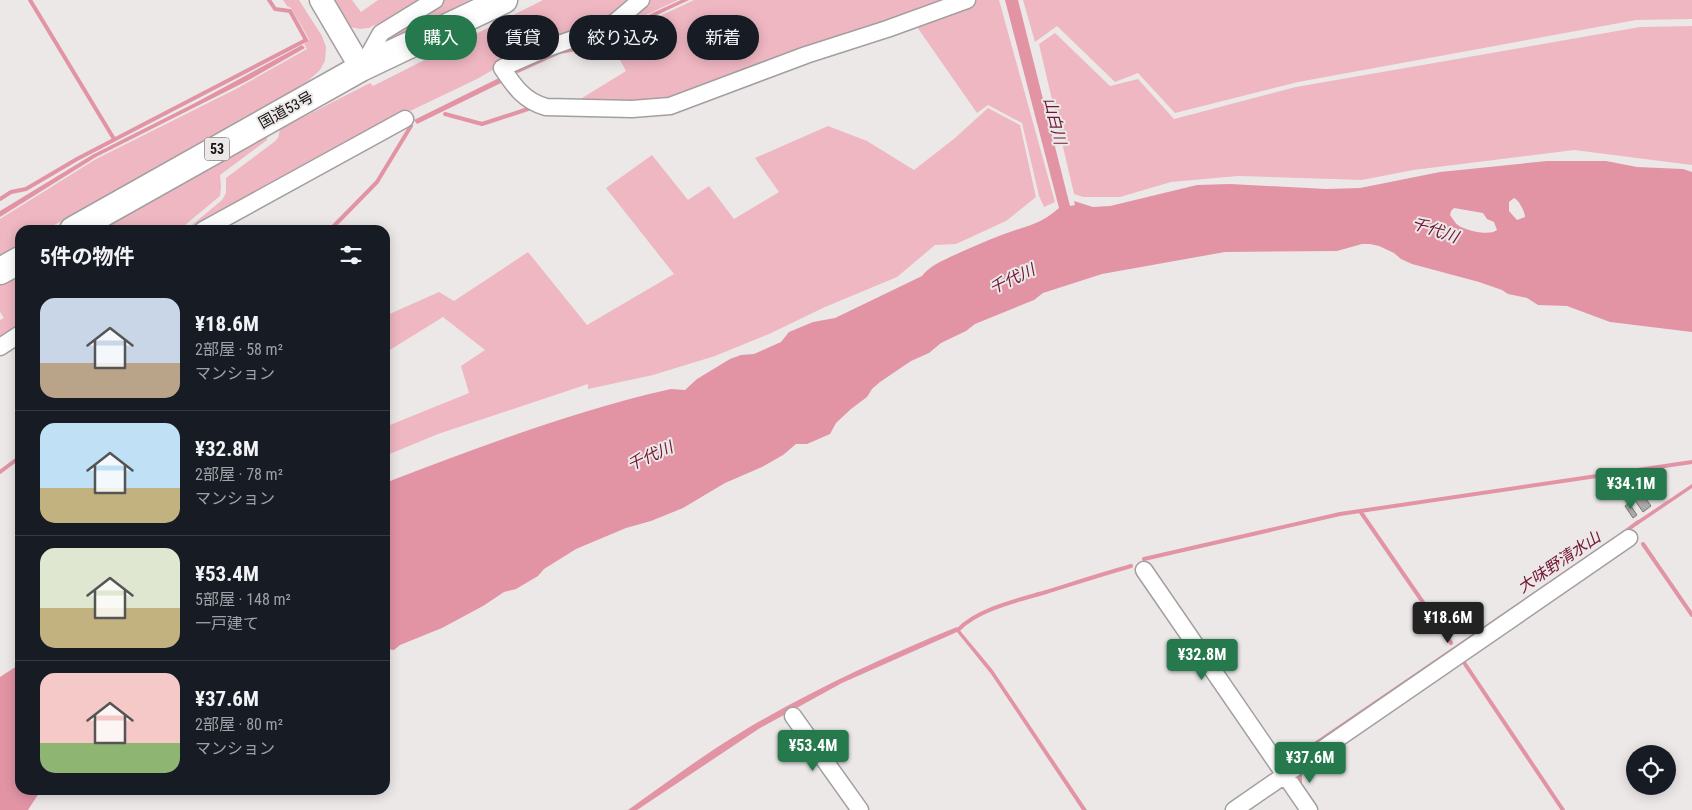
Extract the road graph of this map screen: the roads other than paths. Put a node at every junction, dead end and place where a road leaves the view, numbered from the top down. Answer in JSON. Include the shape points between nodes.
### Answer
{"nodes":[{"id":1,"x":320,"y":0,"type":"edge"},
{"id":2,"x":434,"y":0,"type":"edge"},
{"id":3,"x":504,"y":0,"type":"edge"},
{"id":4,"x":641,"y":0,"type":"edge"},
{"id":5,"x":967,"y":0,"type":"edge"},
{"id":6,"x":361,"y":68,"type":"junction"},
{"id":7,"x":404,"y":119,"type":"dead end"},
{"id":8,"x":82,"y":225,"type":"edge"},
{"id":9,"x":212,"y":225,"type":"edge"},
{"id":10,"x":15,"y":263,"type":"edge"},
{"id":11,"x":0,"y":271,"type":"edge"},
{"id":12,"x":15,"y":337,"type":"edge"},
{"id":13,"x":0,"y":347,"type":"edge"},
{"id":14,"x":1629,"y":538,"type":"dead end"},
{"id":15,"x":1144,"y":570,"type":"dead end"},
{"id":16,"x":793,"y":716,"type":"dead end"},
{"id":17,"x":1285,"y":775,"type":"junction"},
{"id":18,"x":860,"y":810,"type":"edge"},
{"id":19,"x":1234,"y":810,"type":"edge"},
{"id":20,"x":1309,"y":810,"type":"edge"}],
"edges":[{"from":1,"to":6,"type":"main road"},
{"from":2,"to":6,"type":"street","via":[[381,33]]},
{"from":3,"to":6,"type":"highway","name":"国道53号","number":"53"},
{"from":4,"to":5,"type":"street","via":[[615,22],[601,29],[502,68],[522,94],[533,103],[546,106],[632,109],[670,106]]},
{"from":6,"to":8,"type":"highway","name":"国道53号","number":"53"},
{"from":7,"to":9,"type":"street"},
{"from":10,"to":11,"type":"highway"},
{"from":12,"to":13,"type":"street"},
{"from":14,"to":17,"type":"street"},
{"from":15,"to":17,"type":"street"},
{"from":16,"to":18,"type":"street"},
{"from":17,"to":19,"type":"street"},
{"from":17,"to":20,"type":"street"}]}
